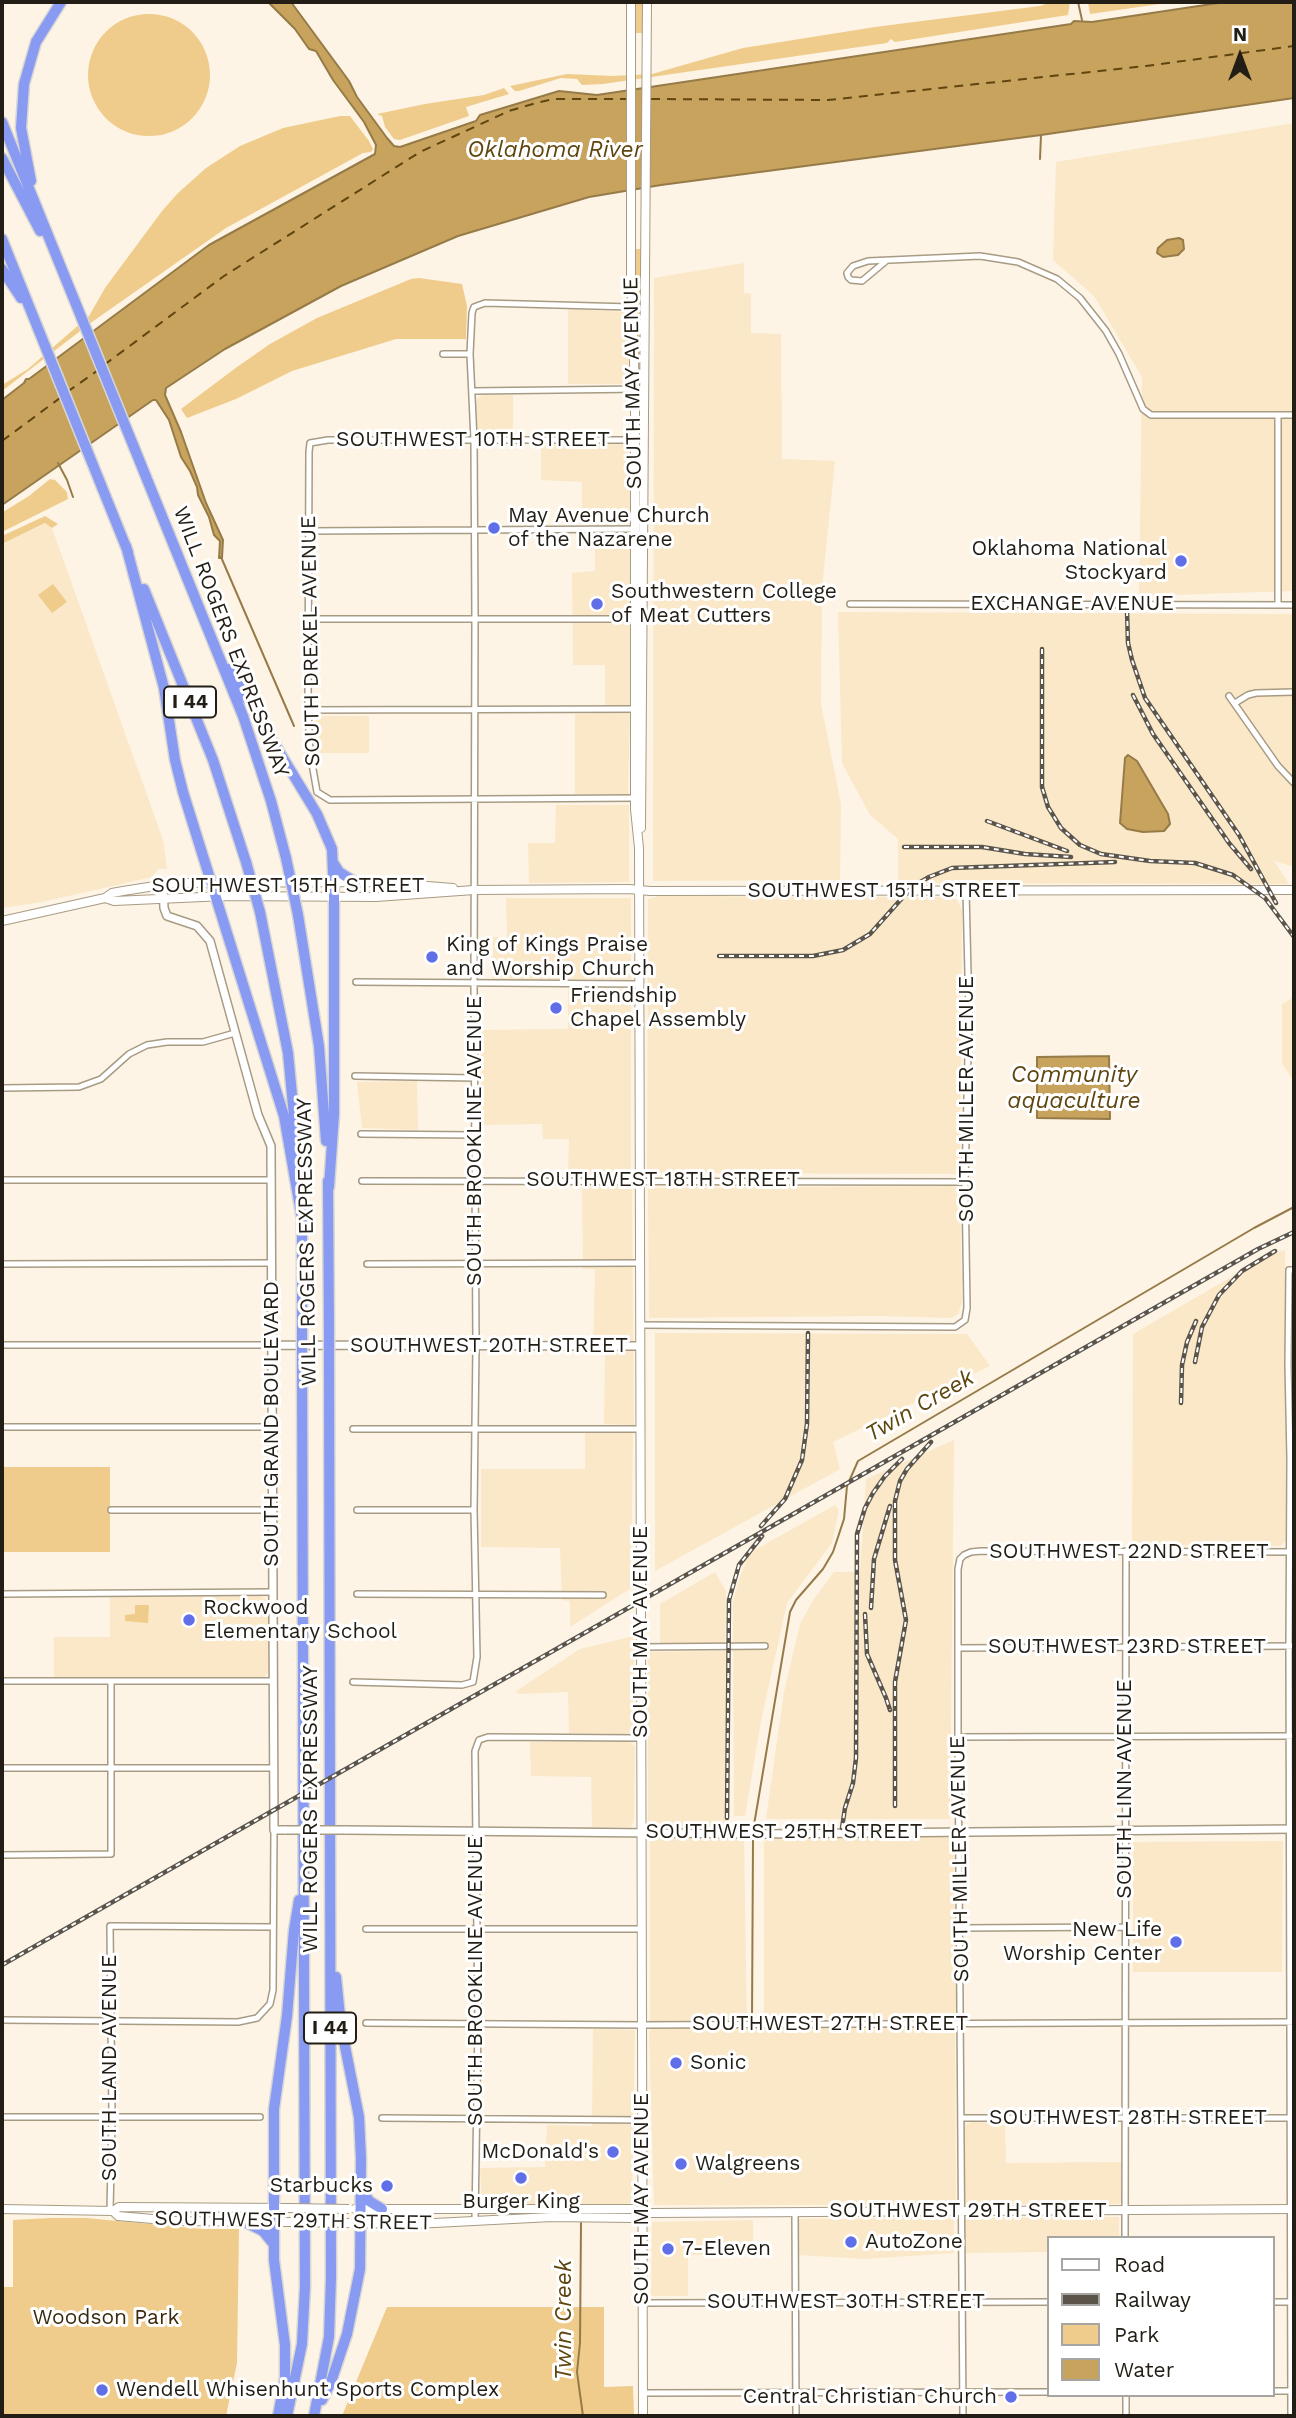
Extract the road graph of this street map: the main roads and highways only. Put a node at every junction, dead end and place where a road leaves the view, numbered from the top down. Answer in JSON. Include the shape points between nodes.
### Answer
{"nodes":[{"id":1,"x":61,"y":2,"type":"edge"},
{"id":2,"x":631,"y":2,"type":"edge"},
{"id":3,"x":647,"y":2,"type":"edge"},
{"id":4,"x":2,"y":122,"type":"edge"},
{"id":5,"x":2,"y":158,"type":"edge"},
{"id":6,"x":41,"y":218,"type":"junction"},
{"id":7,"x":2,"y":239,"type":"edge"},
{"id":8,"x":2,"y":269,"type":"edge"},
{"id":9,"x":63,"y":274,"type":"junction"},
{"id":10,"x":33,"y":315,"type":"junction"},
{"id":11,"x":639,"y":390,"type":"junction"},
{"id":12,"x":126,"y":546,"type":"junction"},
{"id":13,"x":215,"y":648,"type":"junction"},
{"id":14,"x":333,"y":861,"type":"junction"},
{"id":15,"x":355,"y":882,"type":"junction"},
{"id":16,"x":376,"y":882,"type":"junction"},
{"id":17,"x":211,"y":883,"type":"junction"},
{"id":18,"x":334,"y":883,"type":"junction"},
{"id":19,"x":474,"y":890,"type":"junction"},
{"id":20,"x":639,"y":890,"type":"junction"},
{"id":21,"x":1294,"y":890,"type":"edge"},
{"id":22,"x":215,"y":897,"type":"junction"},
{"id":23,"x":334,"y":897,"type":"junction"},
{"id":24,"x":376,"y":897,"type":"junction"},
{"id":25,"x":105,"y":898,"type":"junction"},
{"id":26,"x":2,"y":921,"type":"edge"},
{"id":27,"x":329,"y":1187,"type":"junction"},
{"id":28,"x":302,"y":1219,"type":"junction"},
{"id":29,"x":304,"y":1870,"type":"junction"},
{"id":30,"x":330,"y":1899,"type":"junction"},
{"id":31,"x":361,"y":2188,"type":"junction"},
{"id":32,"x":273,"y":2208,"type":"junction"},
{"id":33,"x":2,"y":2209,"type":"edge"},
{"id":34,"x":362,"y":2209,"type":"junction"},
{"id":35,"x":382,"y":2209,"type":"junction"},
{"id":36,"x":415,"y":2209,"type":"junction"},
{"id":37,"x":1292,"y":2209,"type":"edge"},
{"id":38,"x":112,"y":2211,"type":"junction"},
{"id":39,"x":642,"y":2213,"type":"junction"},
{"id":40,"x":245,"y":2222,"type":"junction"},
{"id":41,"x":273,"y":2222,"type":"junction"},
{"id":42,"x":361,"y":2224,"type":"junction"},
{"id":43,"x":415,"y":2224,"type":"junction"},
{"id":44,"x":274,"y":2245,"type":"junction"},
{"id":45,"x":278,"y":2416,"type":"edge"},
{"id":46,"x":287,"y":2416,"type":"edge"},
{"id":47,"x":315,"y":2416,"type":"edge"},
{"id":48,"x":643,"y":2416,"type":"edge"}],
"edges":[{"from":1,"to":6,"type":"highway","via":[[36,42],[21,99],[22,140]]},
{"from":2,"to":11,"type":"main road","name":"SOUTH MAY AVENUE","via":[[631,307]]},
{"from":3,"to":11,"type":"main road","name":"SOUTH MAY AVENUE","via":[[646,242]]},
{"from":4,"to":6,"type":"highway","name":"WILL ROGERS EXPRESSWAY","number":"I 44"},
{"from":5,"to":9,"type":"highway"},
{"from":6,"to":9,"type":"highway","name":"WILL ROGERS EXPRESSWAY","number":"I 44"},
{"from":7,"to":10,"type":"highway","name":"WILL ROGERS EXPRESSWAY","number":"I 44"},
{"from":8,"to":10,"type":"highway"},
{"from":9,"to":13,"type":"highway","name":"WILL ROGERS EXPRESSWAY","number":"I 44"},
{"from":10,"to":12,"type":"highway","name":"WILL ROGERS EXPRESSWAY","number":"I 44"},
{"from":11,"to":20,"type":"main road","name":"SOUTH MAY AVENUE"},
{"from":12,"to":17,"type":"highway","via":[[166,695],[178,776]]},
{"from":12,"to":28,"type":"highway","name":"WILL ROGERS EXPRESSWAY","number":"I 44","bridge":true,"via":[[209,751],[260,912],[291,1075]]},
{"from":13,"to":14,"type":"highway","via":[[323,824]]},
{"from":13,"to":27,"type":"highway","name":"WILL ROGERS EXPRESSWAY","number":"I 44","bridge":true,"via":[[259,764],[286,858],[319,1046]]},
{"from":14,"to":15,"type":"highway","via":[[338,872]]},
{"from":14,"to":18,"type":"highway"},
{"from":15,"to":16,"type":"main road","name":"SOUTHWEST 15TH STREET"},
{"from":15,"to":18,"type":"main road","name":"SOUTHWEST 15TH STREET"},
{"from":16,"to":19,"type":"main road","name":"SOUTHWEST 15TH STREET"},
{"from":16,"to":24,"type":"main road"},
{"from":17,"to":18,"type":"main road","name":"SOUTHWEST 15TH STREET"},
{"from":17,"to":22,"type":"highway"},
{"from":17,"to":25,"type":"main road","name":"SOUTHWEST 15TH STREET","via":[[163,884]]},
{"from":18,"to":23,"type":"highway"},
{"from":19,"to":20,"type":"main road","name":"SOUTHWEST 15TH STREET"},
{"from":19,"to":24,"type":"main road","name":"SOUTHWEST 15TH STREET"},
{"from":20,"to":21,"type":"main road","name":"SOUTHWEST 15TH STREET"},
{"from":20,"to":39,"type":"main road","name":"SOUTH MAY AVENUE"},
{"from":22,"to":23,"type":"main road","name":"SOUTHWEST 15TH STREET"},
{"from":22,"to":25,"type":"main road","name":"SOUTHWEST 15TH STREET"},
{"from":22,"to":28,"type":"highway","via":[[281,1107]]},
{"from":23,"to":24,"type":"main road","name":"SOUTHWEST 15TH STREET"},
{"from":23,"to":27,"type":"highway","via":[[334,1115]]},
{"from":25,"to":26,"type":"main road","name":"SOUTHWEST 15TH STREET"},
{"from":27,"to":30,"type":"highway","name":"WILL ROGERS EXPRESSWAY","number":"I 44","bridge":true},
{"from":28,"to":29,"type":"highway","name":"WILL ROGERS EXPRESSWAY","number":"I 44","bridge":true},
{"from":29,"to":32,"type":"highway","via":[[274,2109]]},
{"from":29,"to":46,"type":"highway","name":"WILL ROGERS EXPRESSWAY","number":"I 44","via":[[305,2287],[299,2365]]},
{"from":30,"to":31,"type":"highway","via":[[341,2026],[359,2118]]},
{"from":30,"to":47,"type":"highway","name":"WILL ROGERS EXPRESSWAY","number":"I 44","via":[[330,2308]]},
{"from":31,"to":34,"type":"highway"},
{"from":31,"to":35,"type":"highway","via":[[369,2201]]},
{"from":32,"to":34,"type":"main road","name":"SOUTHWEST 29TH STREET","bridge":true},
{"from":32,"to":38,"type":"main road","name":"SOUTHWEST 29TH STREET","via":[[119,2207]]},
{"from":32,"to":41,"type":"highway"},
{"from":33,"to":38,"type":"main road","name":"SOUTHWEST 29TH STREET"},
{"from":34,"to":35,"type":"main road","name":"SOUTHWEST 29TH STREET"},
{"from":34,"to":42,"type":"highway"},
{"from":35,"to":36,"type":"main road","name":"SOUTHWEST 29TH STREET"},
{"from":36,"to":39,"type":"main road","name":"SOUTHWEST 29TH STREET","via":[[633,2209]]},
{"from":36,"to":43,"type":"main road"},
{"from":37,"to":39,"type":"main road","name":"SOUTHWEST 29TH STREET"},
{"from":38,"to":40,"type":"main road","name":"SOUTHWEST 29TH STREET","via":[[118,2216],[176,2221]]},
{"from":39,"to":43,"type":"main road","name":"SOUTHWEST 29TH STREET","via":[[633,2218]]},
{"from":39,"to":48,"type":"main road","name":"SOUTH MAY AVENUE"},
{"from":40,"to":41,"type":"main road","name":"SOUTHWEST 29TH STREET"},
{"from":40,"to":44,"type":"highway","via":[[263,2231]]},
{"from":41,"to":42,"type":"main road","name":"SOUTHWEST 29TH STREET","bridge":true},
{"from":41,"to":44,"type":"highway"},
{"from":42,"to":43,"type":"main road","name":"SOUTHWEST 29TH STREET"},
{"from":42,"to":47,"type":"highway","via":[[354,2308],[331,2382]]},
{"from":44,"to":45,"type":"highway","via":[[285,2345]]}]}
